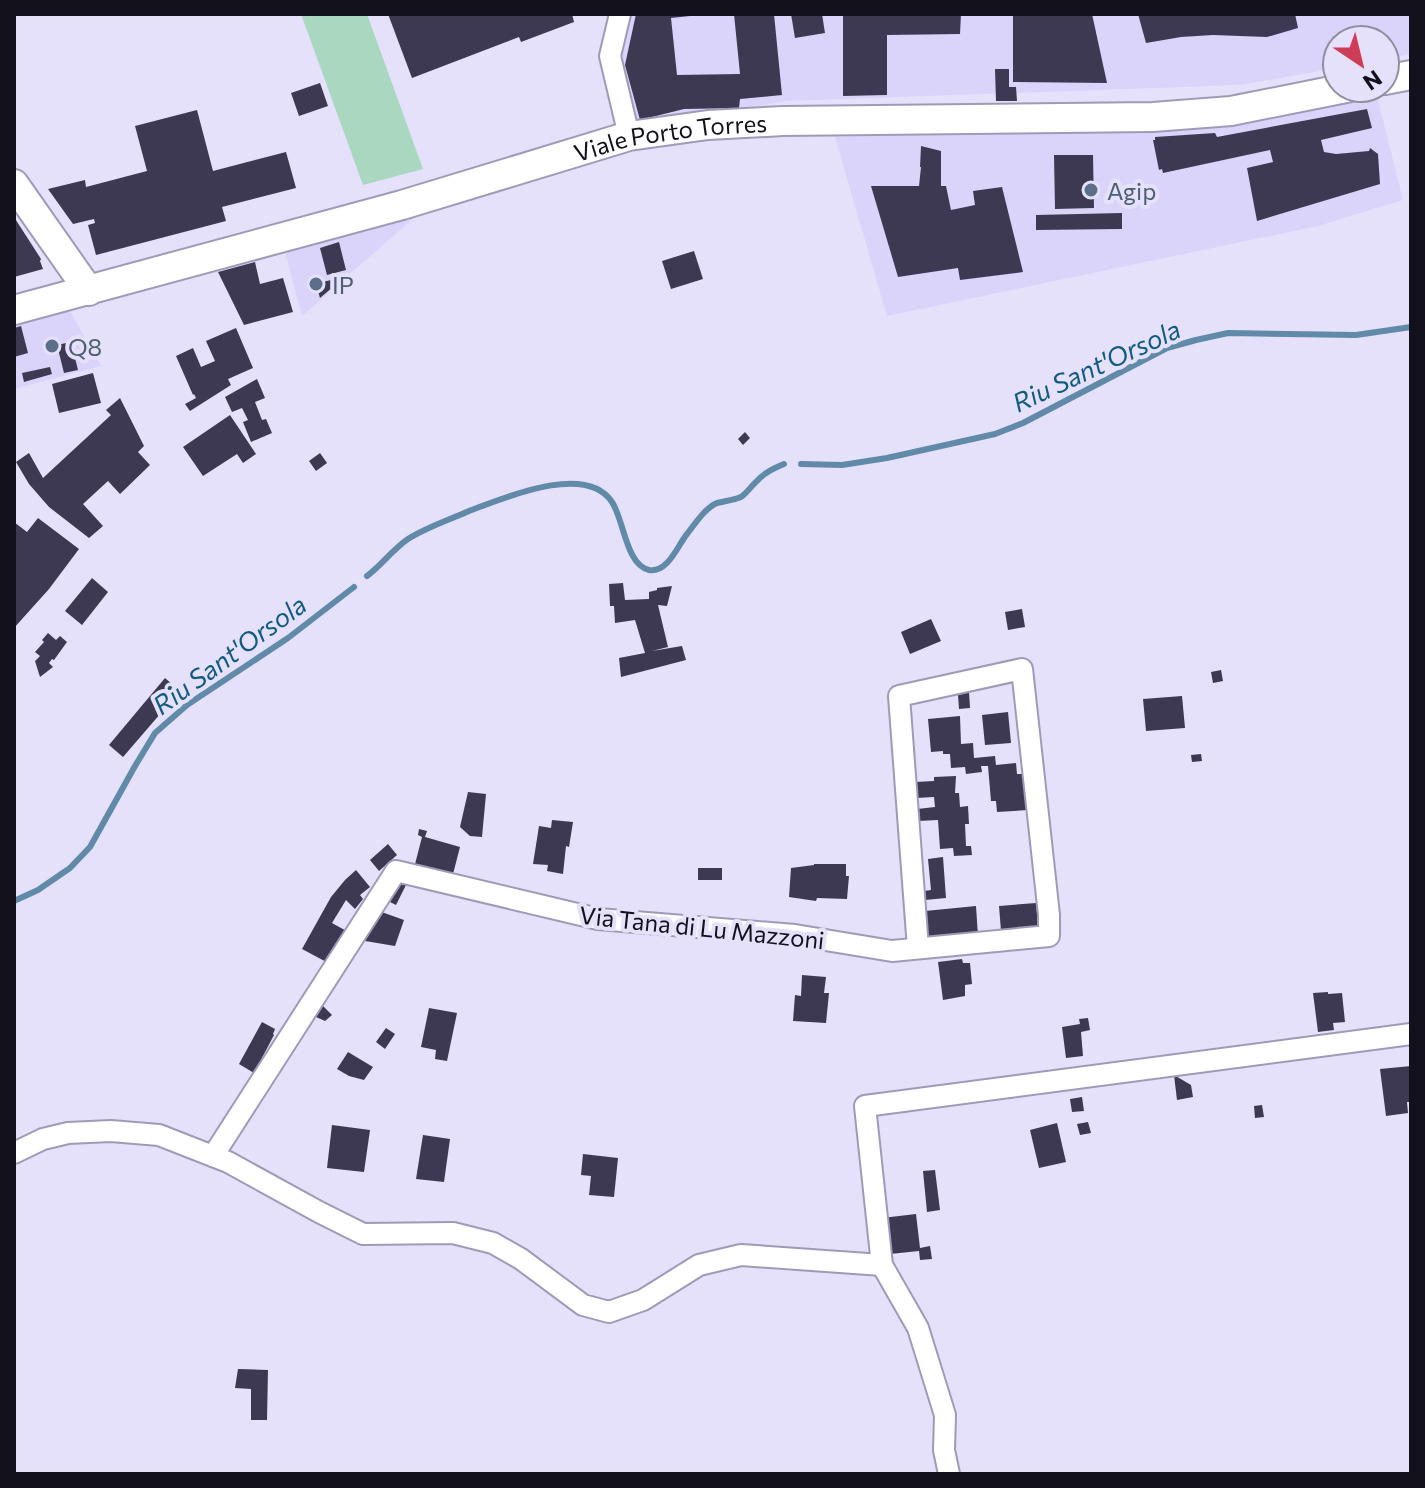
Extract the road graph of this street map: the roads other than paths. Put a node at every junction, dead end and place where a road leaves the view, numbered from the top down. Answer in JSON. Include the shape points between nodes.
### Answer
{"nodes":[{"id":1,"x":620,"y":14,"type":"edge"},
{"id":2,"x":1321,"y":93,"type":"edge"},
{"id":3,"x":629,"y":136,"type":"junction"},
{"id":4,"x":14,"y":184,"type":"edge"},
{"id":5,"x":89,"y":291,"type":"junction"},
{"id":6,"x":14,"y":310,"type":"edge"},
{"id":7,"x":918,"y":948,"type":"junction"},
{"id":8,"x":1411,"y":1034,"type":"edge"},
{"id":9,"x":14,"y":1153,"type":"edge"},
{"id":10,"x":213,"y":1156,"type":"junction"},
{"id":11,"x":882,"y":1265,"type":"junction"},
{"id":12,"x":949,"y":1474,"type":"edge"}],
"edges":[{"from":1,"to":3,"type":"street","via":[[610,56]]},
{"from":2,"to":3,"type":"main road","name":"Viale Porto Torres","via":[[1231,111],[1153,117],[783,121]]},
{"from":3,"to":5,"type":"main road","name":"Viale Porto Torres"},
{"from":4,"to":5,"type":"main road"},
{"from":5,"to":6,"type":"main road","name":"Viale Porto Torres"},
{"from":7,"to":7,"type":"street","name":"Via Tana di Lu Mazzoni","via":[[1049,936],[1022,669],[899,696]]},
{"from":7,"to":10,"type":"street","name":"Via Tana di Lu Mazzoni","via":[[892,951],[795,935],[598,919],[396,871]]},
{"from":8,"to":11,"type":"street","via":[[865,1106]]},
{"from":9,"to":10,"type":"street","via":[[68,1133],[111,1131],[159,1135]]},
{"from":10,"to":11,"type":"street","via":[[363,1234],[453,1233],[493,1243],[583,1305],[609,1312],[643,1300],[699,1265],[741,1255]]},
{"from":11,"to":12,"type":"street","via":[[918,1328],[945,1415]]}]}
